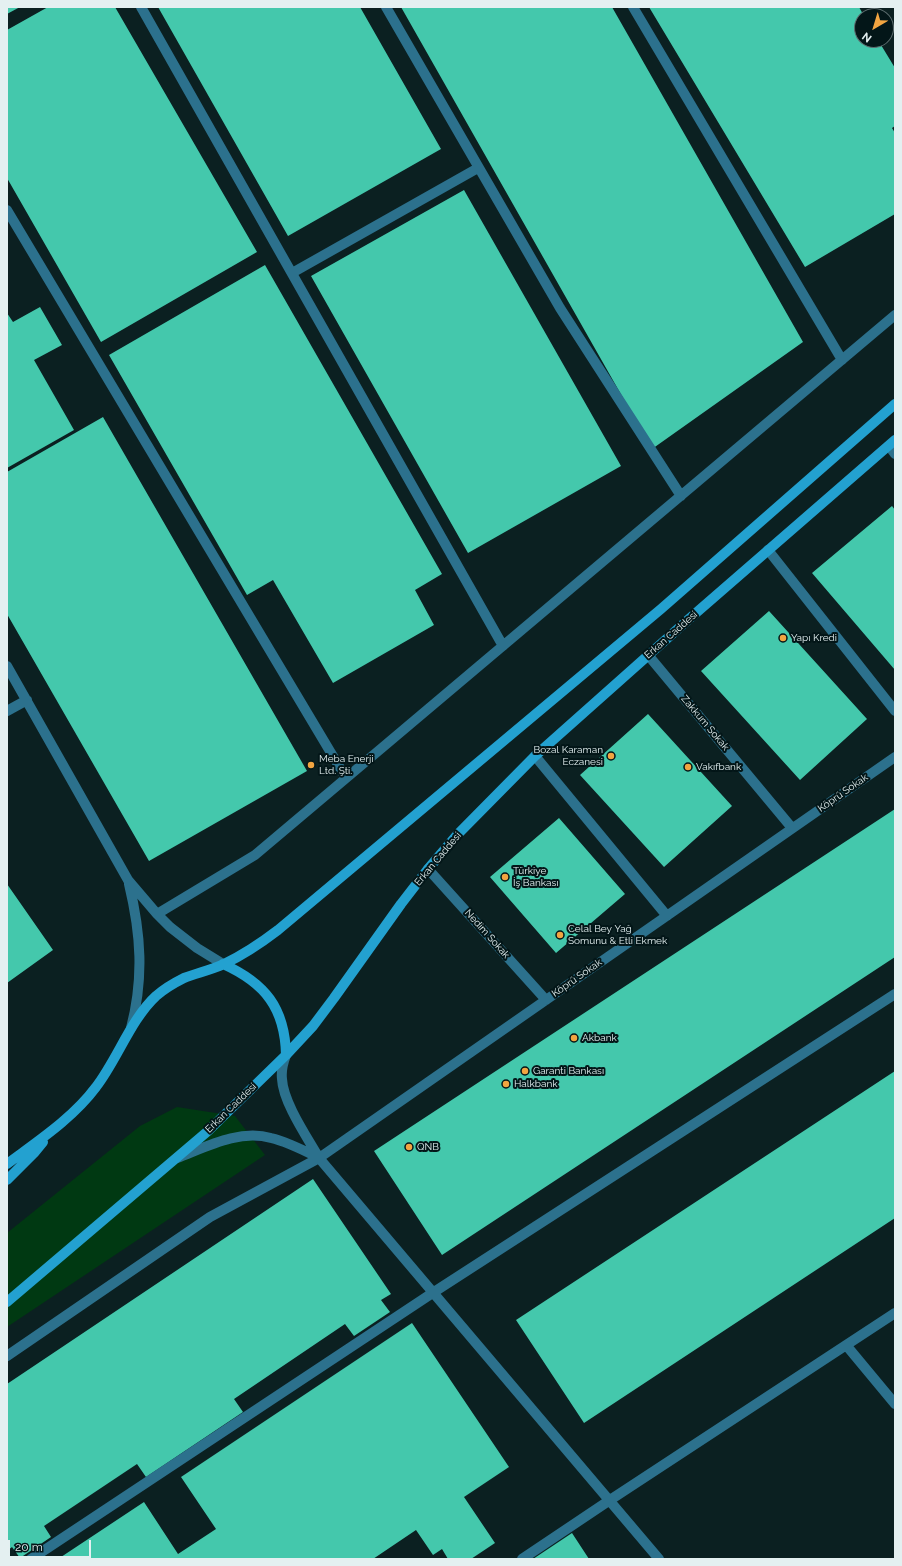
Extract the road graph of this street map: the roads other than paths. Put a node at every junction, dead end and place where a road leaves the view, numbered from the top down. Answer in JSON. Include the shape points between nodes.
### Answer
{"nodes":[{"id":1,"x":141,"y":7,"type":"edge"},
{"id":2,"x":386,"y":7,"type":"edge"},
{"id":3,"x":633,"y":7,"type":"edge"},
{"id":4,"x":478,"y":168,"type":"junction"},
{"id":5,"x":7,"y":210,"type":"edge"},
{"id":6,"x":292,"y":273,"type":"junction"},
{"id":7,"x":895,"y":315,"type":"edge"},
{"id":8,"x":842,"y":360,"type":"junction"},
{"id":9,"x":895,"y":404,"type":"edge"},
{"id":10,"x":893,"y":447,"type":"edge"},
{"id":11,"x":681,"y":496,"type":"junction"},
{"id":12,"x":768,"y":550,"type":"junction"},
{"id":13,"x":503,"y":646,"type":"junction"},
{"id":14,"x":648,"y":655,"type":"junction"},
{"id":15,"x":7,"y":666,"type":"edge"},
{"id":16,"x":27,"y":700,"type":"junction"},
{"id":17,"x":7,"y":711,"type":"edge"},
{"id":18,"x":895,"y":711,"type":"edge"},
{"id":19,"x":535,"y":756,"type":"junction"},
{"id":20,"x":895,"y":757,"type":"edge"},
{"id":21,"x":346,"y":778,"type":"junction"},
{"id":22,"x":792,"y":828,"type":"junction"},
{"id":23,"x":428,"y":869,"type":"junction"},
{"id":24,"x":128,"y":880,"type":"junction"},
{"id":25,"x":157,"y":914,"type":"junction"},
{"id":26,"x":667,"y":916,"type":"junction"},
{"id":27,"x":223,"y":964,"type":"junction"},
{"id":28,"x":895,"y":994,"type":"edge"},
{"id":29,"x":546,"y":1000,"type":"junction"},
{"id":30,"x":130,"y":1031,"type":"junction"},
{"id":31,"x":286,"y":1055,"type":"junction"},
{"id":32,"x":53,"y":1130,"type":"junction"},
{"id":33,"x":319,"y":1158,"type":"junction"},
{"id":34,"x":175,"y":1159,"type":"junction"},
{"id":35,"x":7,"y":1164,"type":"edge"},
{"id":36,"x":7,"y":1180,"type":"edge"},
{"id":37,"x":434,"y":1292,"type":"junction"},
{"id":38,"x":7,"y":1302,"type":"edge"},
{"id":39,"x":895,"y":1313,"type":"edge"},
{"id":40,"x":846,"y":1345,"type":"junction"},
{"id":41,"x":7,"y":1356,"type":"edge"},
{"id":42,"x":895,"y":1404,"type":"edge"},
{"id":43,"x":610,"y":1500,"type":"junction"},
{"id":44,"x":31,"y":1559,"type":"edge"},
{"id":45,"x":522,"y":1559,"type":"edge"},
{"id":46,"x":659,"y":1559,"type":"edge"}],
"edges":[{"from":1,"to":6,"type":"street"},
{"from":2,"to":4,"type":"street"},
{"from":3,"to":8,"type":"street"},
{"from":4,"to":6,"type":"street"},
{"from":4,"to":11,"type":"street","via":[[560,308]]},
{"from":5,"to":21,"type":"street"},
{"from":6,"to":13,"type":"street"},
{"from":7,"to":8,"type":"street"},
{"from":8,"to":11,"type":"street"},
{"from":9,"to":27,"type":"main road","via":[[662,609],[278,930],[259,945]]},
{"from":10,"to":12,"type":"main road","name":"Erkan Caddesi"},
{"from":11,"to":13,"type":"street"},
{"from":12,"to":14,"type":"main road","name":"Erkan Caddesi"},
{"from":12,"to":18,"type":"street"},
{"from":13,"to":21,"type":"street"},
{"from":14,"to":19,"type":"main road","name":"Erkan Caddesi"},
{"from":14,"to":22,"type":"street","name":"Zakkum Sokak"},
{"from":15,"to":16,"type":"street"},
{"from":16,"to":17,"type":"street"},
{"from":16,"to":24,"type":"street"},
{"from":19,"to":23,"type":"main road","name":"Erkan Caddesi","via":[[457,835]]},
{"from":19,"to":26,"type":"street"},
{"from":20,"to":22,"type":"street","name":"Köprü Sokak"},
{"from":21,"to":25,"type":"street","via":[[255,855]]},
{"from":22,"to":26,"type":"street","name":"Köprü Sokak"},
{"from":23,"to":29,"type":"street","name":"Nedim Sokak"},
{"from":23,"to":31,"type":"main road","name":"Erkan Caddesi","via":[[313,1026]]},
{"from":24,"to":25,"type":"street"},
{"from":24,"to":30,"type":"street","via":[[140,941],[138,996]]},
{"from":25,"to":27,"type":"street","via":[[184,938]]},
{"from":26,"to":29,"type":"street","name":"Köprü Sokak"},
{"from":27,"to":30,"type":"main road","via":[[184,978],[167,988],[155,997]]},
{"from":27,"to":31,"type":"main road","via":[[251,980],[271,1000],[283,1025]]},
{"from":28,"to":37,"type":"street"},
{"from":29,"to":33,"type":"street","name":"Köprü Sokak"},
{"from":30,"to":32,"type":"main road","via":[[96,1088]]},
{"from":31,"to":33,"type":"street","via":[[282,1068],[283,1090]]},
{"from":31,"to":34,"type":"main road","name":"Erkan Caddesi","via":[[234,1107]]},
{"from":32,"to":35,"type":"main road"},
{"from":32,"to":36,"type":"main road"},
{"from":33,"to":34,"type":"street","via":[[270,1137],[257,1135],[224,1140]]},
{"from":33,"to":37,"type":"street"},
{"from":33,"to":41,"type":"street","name":"Köprü Sokak","via":[[210,1217]]},
{"from":34,"to":38,"type":"main road","name":"Erkan Caddesi"},
{"from":37,"to":43,"type":"street"},
{"from":37,"to":44,"type":"street"},
{"from":39,"to":40,"type":"street"},
{"from":40,"to":42,"type":"street"},
{"from":40,"to":43,"type":"street"},
{"from":43,"to":45,"type":"street"},
{"from":43,"to":46,"type":"street"}]}
